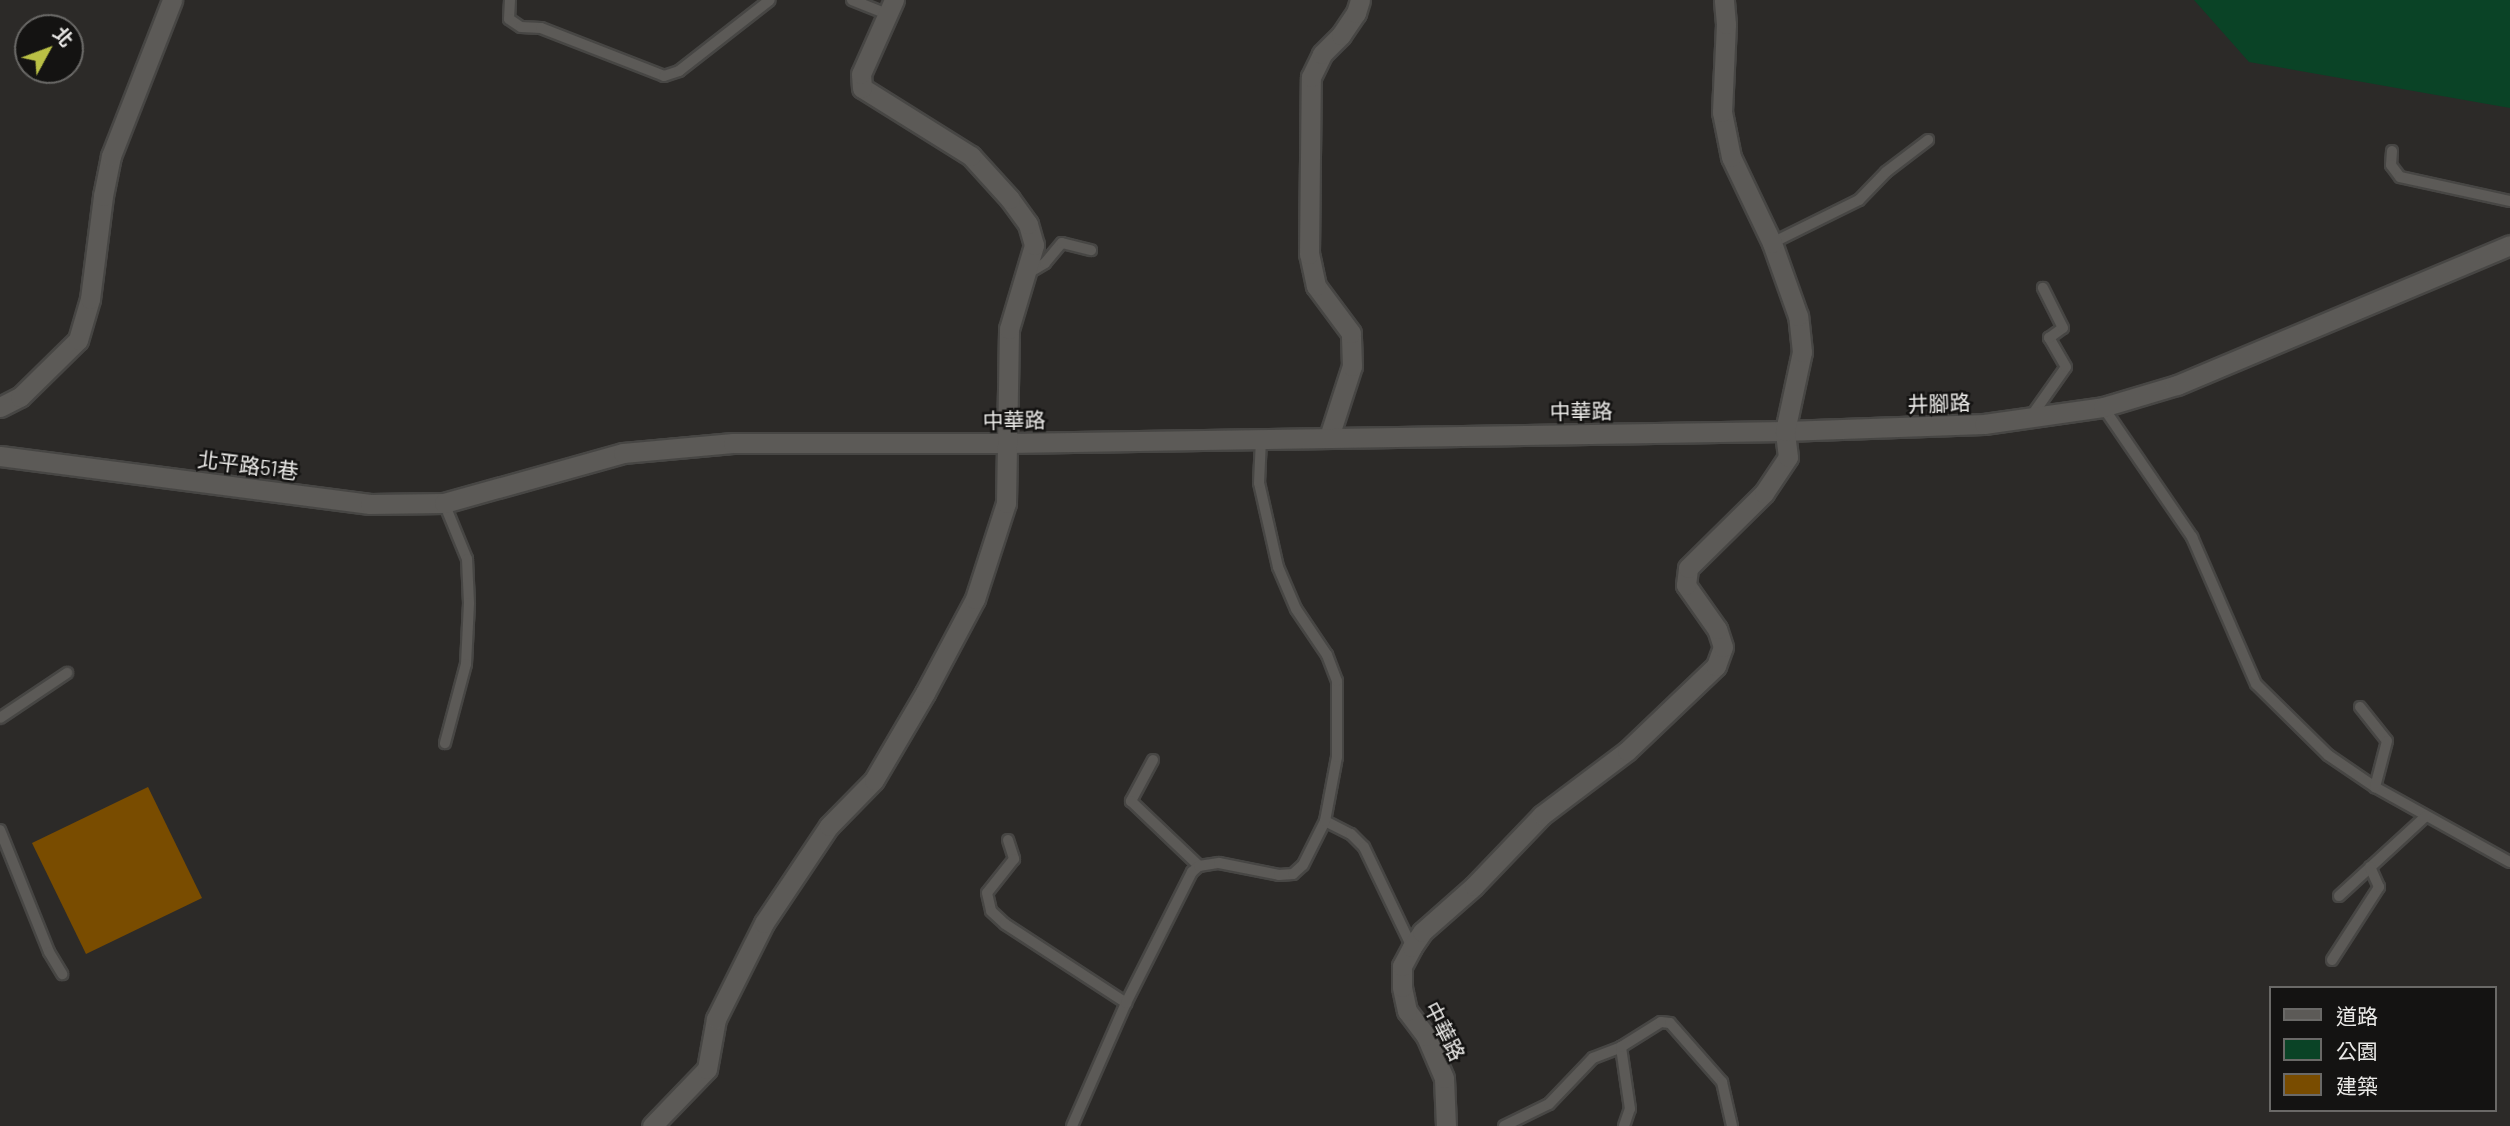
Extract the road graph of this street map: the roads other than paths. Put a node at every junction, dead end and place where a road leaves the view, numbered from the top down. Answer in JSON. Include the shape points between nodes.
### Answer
{"nodes":[{"id":1,"x":172,"y":0,"type":"edge"},
{"id":2,"x":510,"y":0,"type":"edge"},
{"id":3,"x":770,"y":0,"type":"edge"},
{"id":4,"x":852,"y":0,"type":"edge"},
{"id":5,"x":1360,"y":0,"type":"edge"},
{"id":6,"x":1724,"y":0,"type":"edge"},
{"id":7,"x":892,"y":7,"type":"edge"},
{"id":8,"x":1928,"y":140,"type":"dead end"},
{"id":9,"x":2392,"y":151,"type":"dead end"},
{"id":10,"x":2510,"y":201,"type":"edge"},
{"id":11,"x":1772,"y":243,"type":"junction"},
{"id":12,"x":2510,"y":245,"type":"edge"},
{"id":13,"x":1091,"y":250,"type":"dead end"},
{"id":14,"x":1023,"y":276,"type":"junction"},
{"id":15,"x":2043,"y":288,"type":"dead end"},
{"id":16,"x":0,"y":407,"type":"edge"},
{"id":17,"x":2103,"y":407,"type":"junction"},
{"id":18,"x":2029,"y":420,"type":"junction"},
{"id":19,"x":1785,"y":431,"type":"junction"},
{"id":20,"x":1329,"y":437,"type":"junction"},
{"id":21,"x":1261,"y":439,"type":"junction"},
{"id":22,"x":1009,"y":443,"type":"junction"},
{"id":23,"x":0,"y":456,"type":"edge"},
{"id":24,"x":489,"y":492,"type":"joint"},
{"id":25,"x":444,"y":503,"type":"junction"},
{"id":26,"x":67,"y":673,"type":"dead end"},
{"id":27,"x":2360,"y":707,"type":"dead end"},
{"id":28,"x":0,"y":718,"type":"edge"},
{"id":29,"x":445,"y":743,"type":"dead end"},
{"id":30,"x":1153,"y":760,"type":"dead end"},
{"id":31,"x":2375,"y":786,"type":"junction"},
{"id":32,"x":2426,"y":816,"type":"junction"},
{"id":33,"x":1325,"y":821,"type":"junction"},
{"id":34,"x":0,"y":831,"type":"edge"},
{"id":35,"x":1008,"y":840,"type":"dead end"},
{"id":36,"x":2510,"y":862,"type":"edge"},
{"id":37,"x":1199,"y":866,"type":"junction"},
{"id":38,"x":2370,"y":867,"type":"junction"},
{"id":39,"x":2339,"y":896,"type":"dead end"},
{"id":40,"x":1412,"y":947,"type":"junction"},
{"id":41,"x":2332,"y":960,"type":"dead end"},
{"id":42,"x":62,"y":974,"type":"dead end"},
{"id":43,"x":1126,"y":1003,"type":"junction"},
{"id":44,"x":1621,"y":1047,"type":"junction"},
{"id":45,"x":652,"y":1126,"type":"edge"},
{"id":46,"x":1072,"y":1126,"type":"edge"},
{"id":47,"x":1446,"y":1126,"type":"edge"},
{"id":48,"x":1504,"y":1126,"type":"edge"},
{"id":49,"x":1624,"y":1126,"type":"edge"},
{"id":50,"x":1732,"y":1126,"type":"edge"}],
"edges":[{"from":1,"to":16,"type":"street","via":[[111,156],[90,299],[78,340],[20,397]]},
{"from":2,"to":3,"type":"lane","via":[[509,19],[521,27],[541,28],[664,76],[679,71]]},
{"from":4,"to":7,"type":"lane"},
{"from":5,"to":20,"type":"street","via":[[1356,13],[1322,54],[1311,77],[1309,254],[1316,286],[1352,333],[1352,366]]},
{"from":6,"to":11,"type":"street","via":[[1722,112],[1731,157]]},
{"from":7,"to":14,"type":"street","via":[[861,74],[862,88],[971,156],[1010,200],[1028,224],[1034,245]]},
{"from":8,"to":11,"type":"lane","via":[[1859,200]]},
{"from":9,"to":10,"type":"lane","via":[[2391,165],[2400,177]]},
{"from":11,"to":19,"type":"street","via":[[1798,316],[1802,352]]},
{"from":12,"to":17,"type":"street","name":"井腳路","via":[[2178,385]]},
{"from":13,"to":14,"type":"lane","via":[[1062,243],[1045,263]]},
{"from":14,"to":22,"type":"street","via":[[1009,329]]},
{"from":15,"to":18,"type":"lane","via":[[2063,328],[2049,338],[2066,367]]},
{"from":17,"to":18,"type":"street","name":"井腳路"},
{"from":17,"to":31,"type":"lane","via":[[2192,537],[2256,684],[2328,755]]},
{"from":18,"to":19,"type":"street","name":"井腳路"},
{"from":19,"to":20,"type":"street","name":"中華路"},
{"from":19,"to":40,"type":"street","name":"中華路","via":[[1788,457],[1778,476],[1688,568],[1686,585],[1717,629],[1723,647],[1716,666],[1627,751],[1542,815]]},
{"from":20,"to":21,"type":"street","name":"中華路"},
{"from":21,"to":22,"type":"street","name":"中華路"},
{"from":21,"to":33,"type":"lane","via":[[1259,483],[1278,567],[1337,681],[1337,757]]},
{"from":22,"to":24,"type":"street","name":"中華路","via":[[733,443],[636,452]]},
{"from":22,"to":45,"type":"street","via":[[1006,503],[969,610],[874,780],[829,826],[764,923],[716,1019],[706,1069]]},
{"from":23,"to":25,"type":"street","name":"北平路51巷","via":[[370,504]]},
{"from":24,"to":25,"type":"street","name":"北平路51巷"},
{"from":25,"to":29,"type":"lane","via":[[467,559],[469,603],[466,664]]},
{"from":26,"to":28,"type":"lane"},
{"from":27,"to":31,"type":"lane","via":[[2387,741]]},
{"from":30,"to":37,"type":"lane","via":[[1131,801]]},
{"from":31,"to":32,"type":"lane"},
{"from":32,"to":36,"type":"lane"},
{"from":32,"to":38,"type":"lane"},
{"from":33,"to":37,"type":"lane","via":[[1303,866],[1293,874],[1279,876],[1219,863]]},
{"from":33,"to":40,"type":"lane","via":[[1364,846]]},
{"from":34,"to":42,"type":"lane"},
{"from":35,"to":43,"type":"lane","via":[[1014,859],[987,894],[991,911]]},
{"from":37,"to":43,"type":"lane"},
{"from":38,"to":39,"type":"lane"},
{"from":38,"to":41,"type":"lane","via":[[2379,887]]},
{"from":40,"to":47,"type":"street","name":"中華路","via":[[1402,966],[1402,987],[1407,1011],[1426,1036],[1444,1078]]},
{"from":43,"to":46,"type":"lane"},
{"from":44,"to":48,"type":"lane","via":[[1593,1058],[1549,1104]]},
{"from":44,"to":49,"type":"lane","via":[[1630,1109]]},
{"from":44,"to":50,"type":"lane","via":[[1661,1022],[1670,1023],[1722,1082]]}]}
